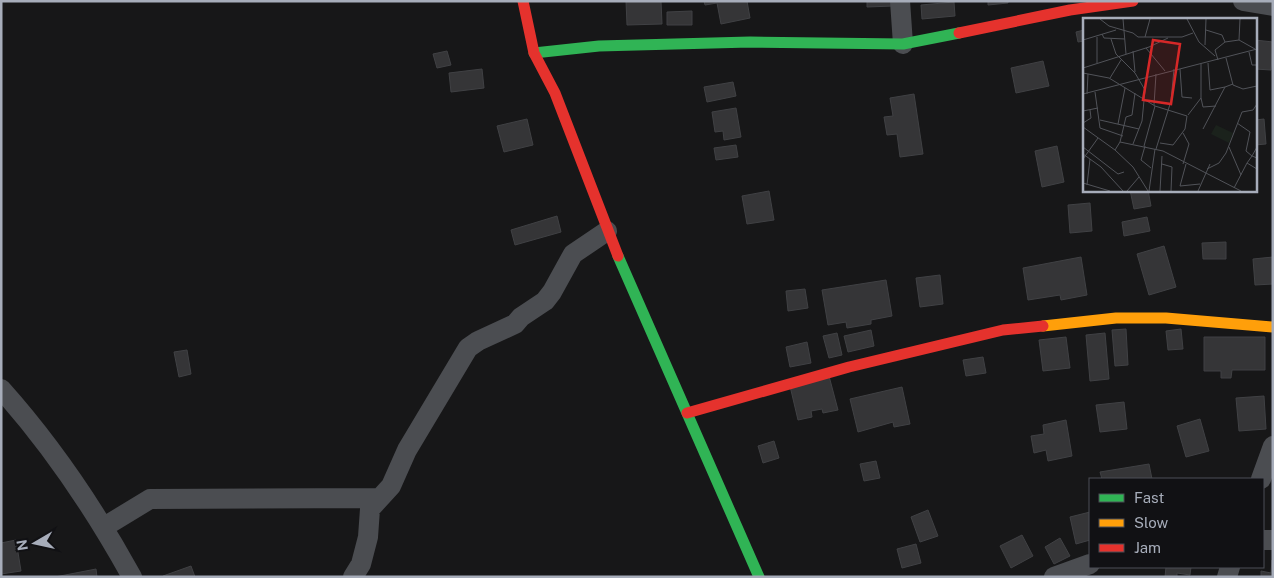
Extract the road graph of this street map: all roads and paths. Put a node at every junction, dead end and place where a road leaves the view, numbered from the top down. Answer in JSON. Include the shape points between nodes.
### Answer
{"nodes":[{"id":1,"x":523,"y":1,"type":"edge"},
{"id":2,"x":900,"y":1,"type":"edge"},
{"id":3,"x":1133,"y":1,"type":"edge"},
{"id":4,"x":1243,"y":1,"type":"edge"},
{"id":5,"x":1273,"y":6,"type":"edge"},
{"id":6,"x":903,"y":44,"type":"junction"},
{"id":7,"x":534,"y":53,"type":"junction"},
{"id":8,"x":607,"y":231,"type":"junction"},
{"id":9,"x":1273,"y":327,"type":"edge"},
{"id":10,"x":1,"y":389,"type":"edge"},
{"id":11,"x":687,"y":413,"type":"junction"},
{"id":12,"x":1273,"y":446,"type":"edge"},
{"id":13,"x":1261,"y":478,"type":"edge"},
{"id":14,"x":379,"y":498,"type":"junction"},
{"id":15,"x":104,"y":527,"type":"junction"},
{"id":16,"x":1089,"y":564,"type":"edge"},
{"id":17,"x":132,"y":577,"type":"edge"},
{"id":18,"x":353,"y":577,"type":"edge"},
{"id":19,"x":759,"y":577,"type":"edge"},
{"id":20,"x":1054,"y":577,"type":"edge"}],
"edges":[{"from":1,"to":7,"type":"street"},
{"from":2,"to":6,"type":"street"},
{"from":3,"to":6,"type":"street","via":[[1070,10]]},
{"from":4,"to":5,"type":"street"},
{"from":6,"to":7,"type":"street","via":[[750,42],[598,46]]},
{"from":7,"to":8,"type":"street","via":[[555,93]]},
{"from":8,"to":11,"type":"street"},
{"from":8,"to":14,"type":"street","via":[[573,254],[552,292],[544,300],[515,324],[468,348],[407,450],[391,486]]},
{"from":9,"to":11,"type":"street","via":[[1166,318],[1116,318],[1003,330],[849,367]]},
{"from":10,"to":15,"type":"street","via":[[28,419]]},
{"from":11,"to":19,"type":"street"},
{"from":12,"to":13,"type":"street"},
{"from":14,"to":15,"type":"street","via":[[150,499]]},
{"from":14,"to":18,"type":"street","via":[[370,508],[368,537],[361,564]]},
{"from":15,"to":17,"type":"street"},
{"from":16,"to":20,"type":"street"}]}
